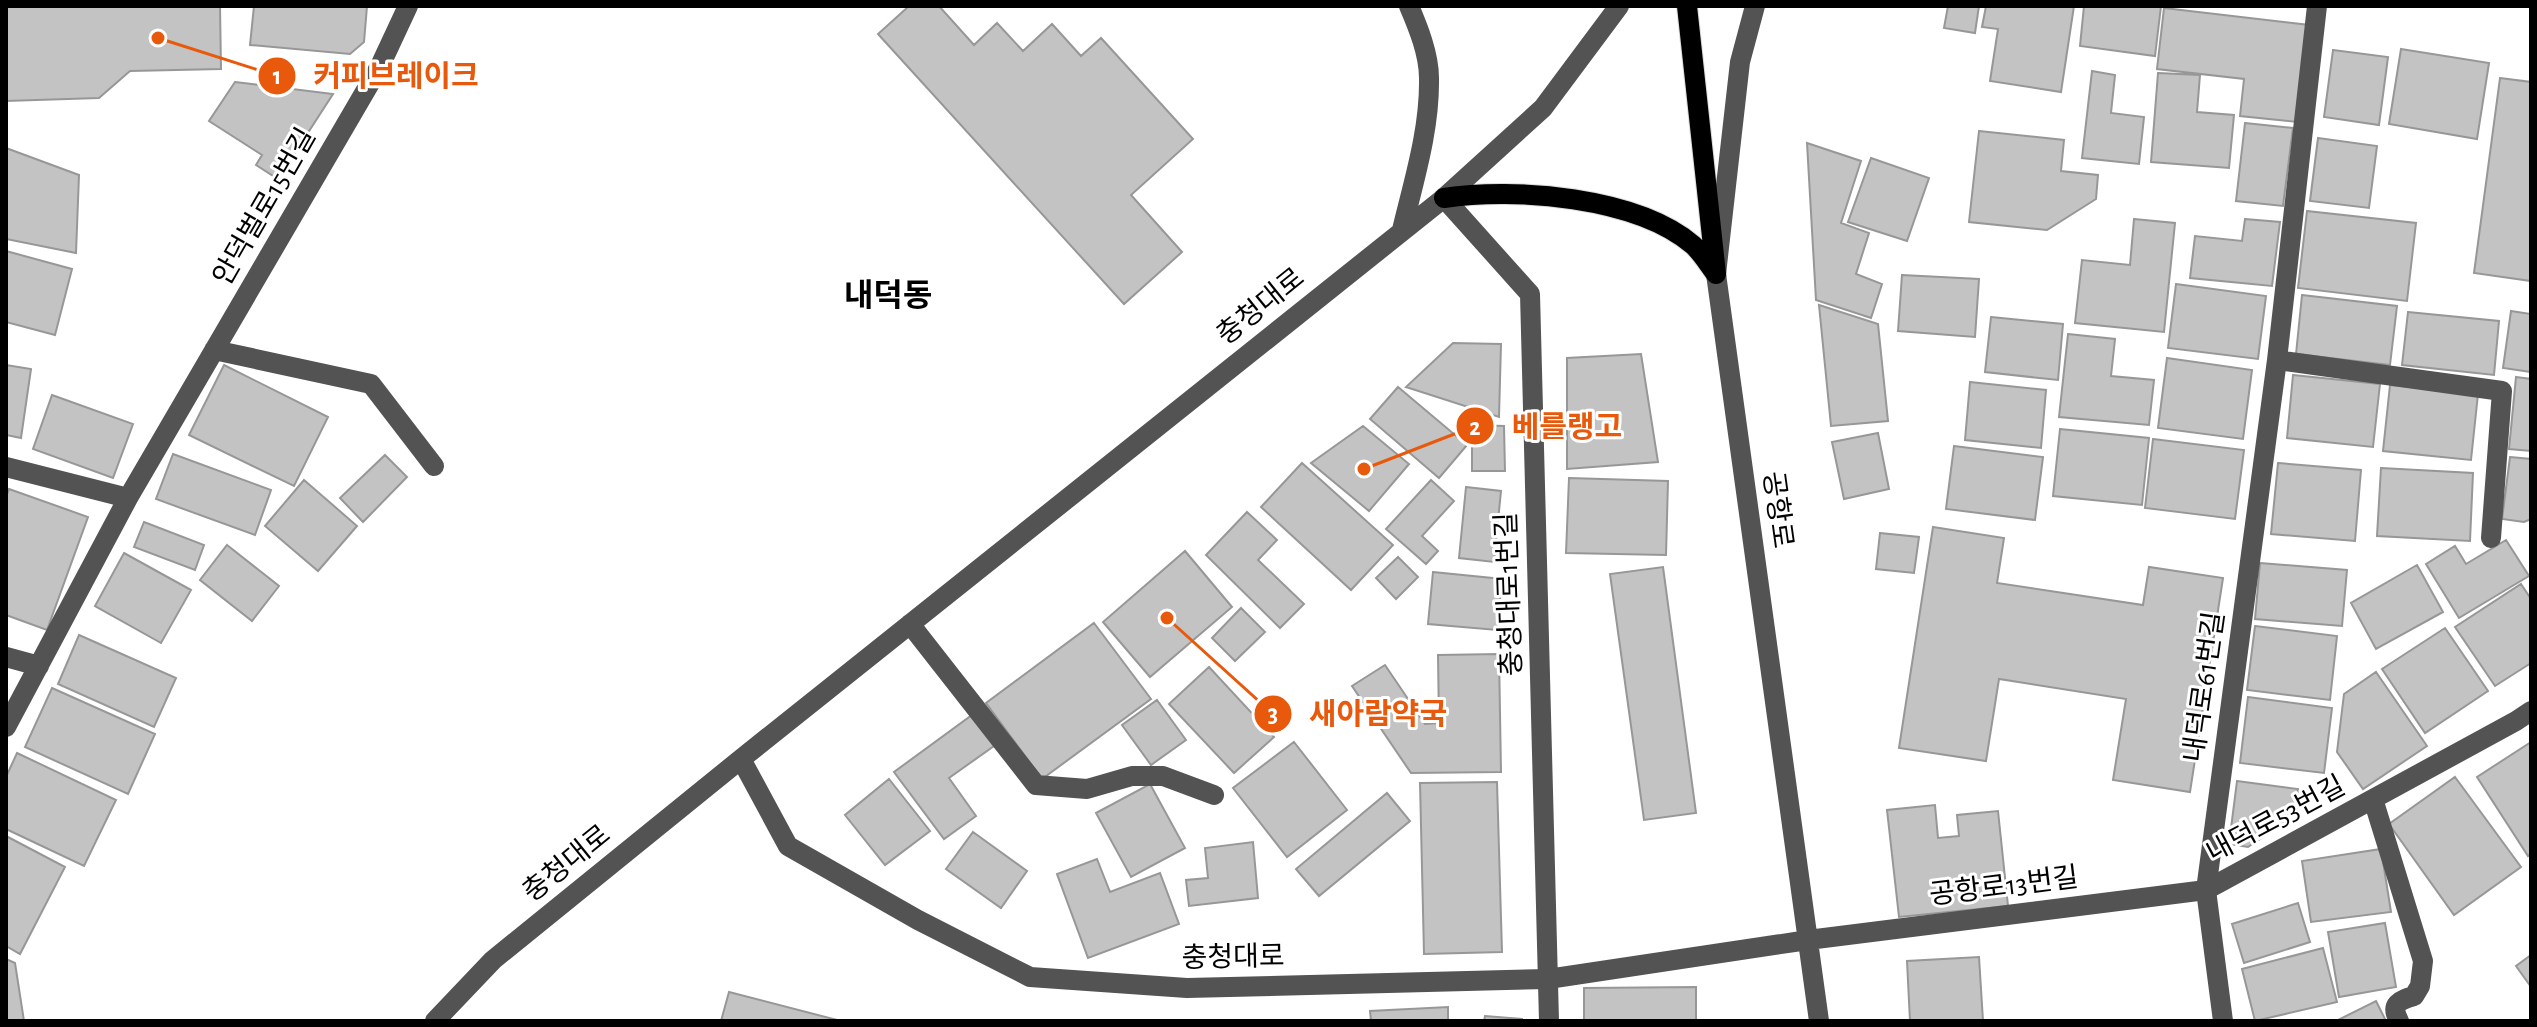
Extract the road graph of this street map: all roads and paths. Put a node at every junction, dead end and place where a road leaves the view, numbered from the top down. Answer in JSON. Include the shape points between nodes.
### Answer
{"nodes":[{"id":1,"x":408,"y":6,"type":"edge"},
{"id":2,"x":1409,"y":6,"type":"edge"},
{"id":3,"x":1619,"y":6,"type":"edge"},
{"id":4,"x":1687,"y":6,"type":"edge"},
{"id":5,"x":1755,"y":6,"type":"edge"},
{"id":6,"x":2317,"y":6,"type":"edge"},
{"id":7,"x":1444,"y":198,"type":"junction"},
{"id":8,"x":1402,"y":230,"type":"junction"},
{"id":9,"x":1716,"y":274,"type":"junction"},
{"id":10,"x":214,"y":350,"type":"junction"},
{"id":11,"x":2277,"y":360,"type":"junction"},
{"id":12,"x":434,"y":466,"type":"dead end"},
{"id":13,"x":6,"y":467,"type":"edge"},
{"id":14,"x":128,"y":498,"type":"junction"},
{"id":15,"x":2491,"y":538,"type":"dead end"},
{"id":16,"x":910,"y":624,"type":"junction"},
{"id":17,"x":6,"y":657,"type":"edge"},
{"id":18,"x":39,"y":666,"type":"junction"},
{"id":19,"x":2531,"y":711,"type":"edge"},
{"id":20,"x":6,"y":727,"type":"edge"},
{"id":21,"x":741,"y":759,"type":"junction"},
{"id":22,"x":1214,"y":795,"type":"dead end"},
{"id":23,"x":2373,"y":799,"type":"junction"},
{"id":24,"x":2206,"y":890,"type":"junction"},
{"id":25,"x":1808,"y":940,"type":"junction"},
{"id":26,"x":1548,"y":979,"type":"junction"},
{"id":27,"x":435,"y":1021,"type":"edge"},
{"id":28,"x":1549,"y":1021,"type":"edge"},
{"id":29,"x":1819,"y":1021,"type":"edge"},
{"id":30,"x":2223,"y":1021,"type":"edge"},
{"id":31,"x":2399,"y":1021,"type":"edge"}],
"edges":[{"from":1,"to":10,"type":"street","name":"안덕벌로15번길","via":[[380,66]]},
{"from":2,"to":8,"type":"street","via":[[1429,75],[1424,141]]},
{"from":3,"to":7,"type":"street","name":"충청대로","via":[[1543,108]]},
{"from":4,"to":9,"type":"main road","name":"공항로"},
{"from":5,"to":9,"type":"street","via":[[1740,62]]},
{"from":6,"to":11,"type":"street","name":"내덕로61번길"},
{"from":7,"to":8,"type":"street","name":"충청대로"},
{"from":7,"to":9,"type":"main road","via":[[1474,193],[1528,196],[1634,213],[1695,246]]},
{"from":7,"to":26,"type":"street","name":"충청대로1번길","via":[[1530,294]]},
{"from":8,"to":16,"type":"street","name":"충청대로"},
{"from":9,"to":25,"type":"street","name":"공항로"},
{"from":10,"to":12,"type":"street","via":[[371,384]]},
{"from":10,"to":14,"type":"street","name":"안덕벌로15번길"},
{"from":11,"to":15,"type":"street","via":[[2502,391]]},
{"from":11,"to":24,"type":"street","name":"내덕로61번길"},
{"from":13,"to":14,"type":"street"},
{"from":14,"to":18,"type":"street","name":"안덕벌로15번길"},
{"from":16,"to":21,"type":"street","name":"충청대로"},
{"from":16,"to":22,"type":"street","via":[[1036,785],[1087,789],[1132,776],[1163,776]]},
{"from":17,"to":18,"type":"street"},
{"from":18,"to":20,"type":"street","name":"안덕벌로15번길"},
{"from":19,"to":23,"type":"street","name":"내덕로53번길"},
{"from":21,"to":26,"type":"street","name":"충청대로","via":[[788,846],[1030,977],[1187,988]]},
{"from":21,"to":27,"type":"street","name":"충청대로","via":[[493,960]]},
{"from":23,"to":24,"type":"street","name":"내덕로53번길"},
{"from":23,"to":31,"type":"street","name":"내덕로53번길","via":[[2423,961],[2414,996],[2398,1002]]},
{"from":24,"to":25,"type":"street","name":"공항로13번길"},
{"from":24,"to":30,"type":"street","name":"내덕로61번길"},
{"from":25,"to":26,"type":"street","name":"충청대로"},
{"from":25,"to":29,"type":"street","name":"공항로"},
{"from":26,"to":28,"type":"street","name":"충청대로1번길"}]}
